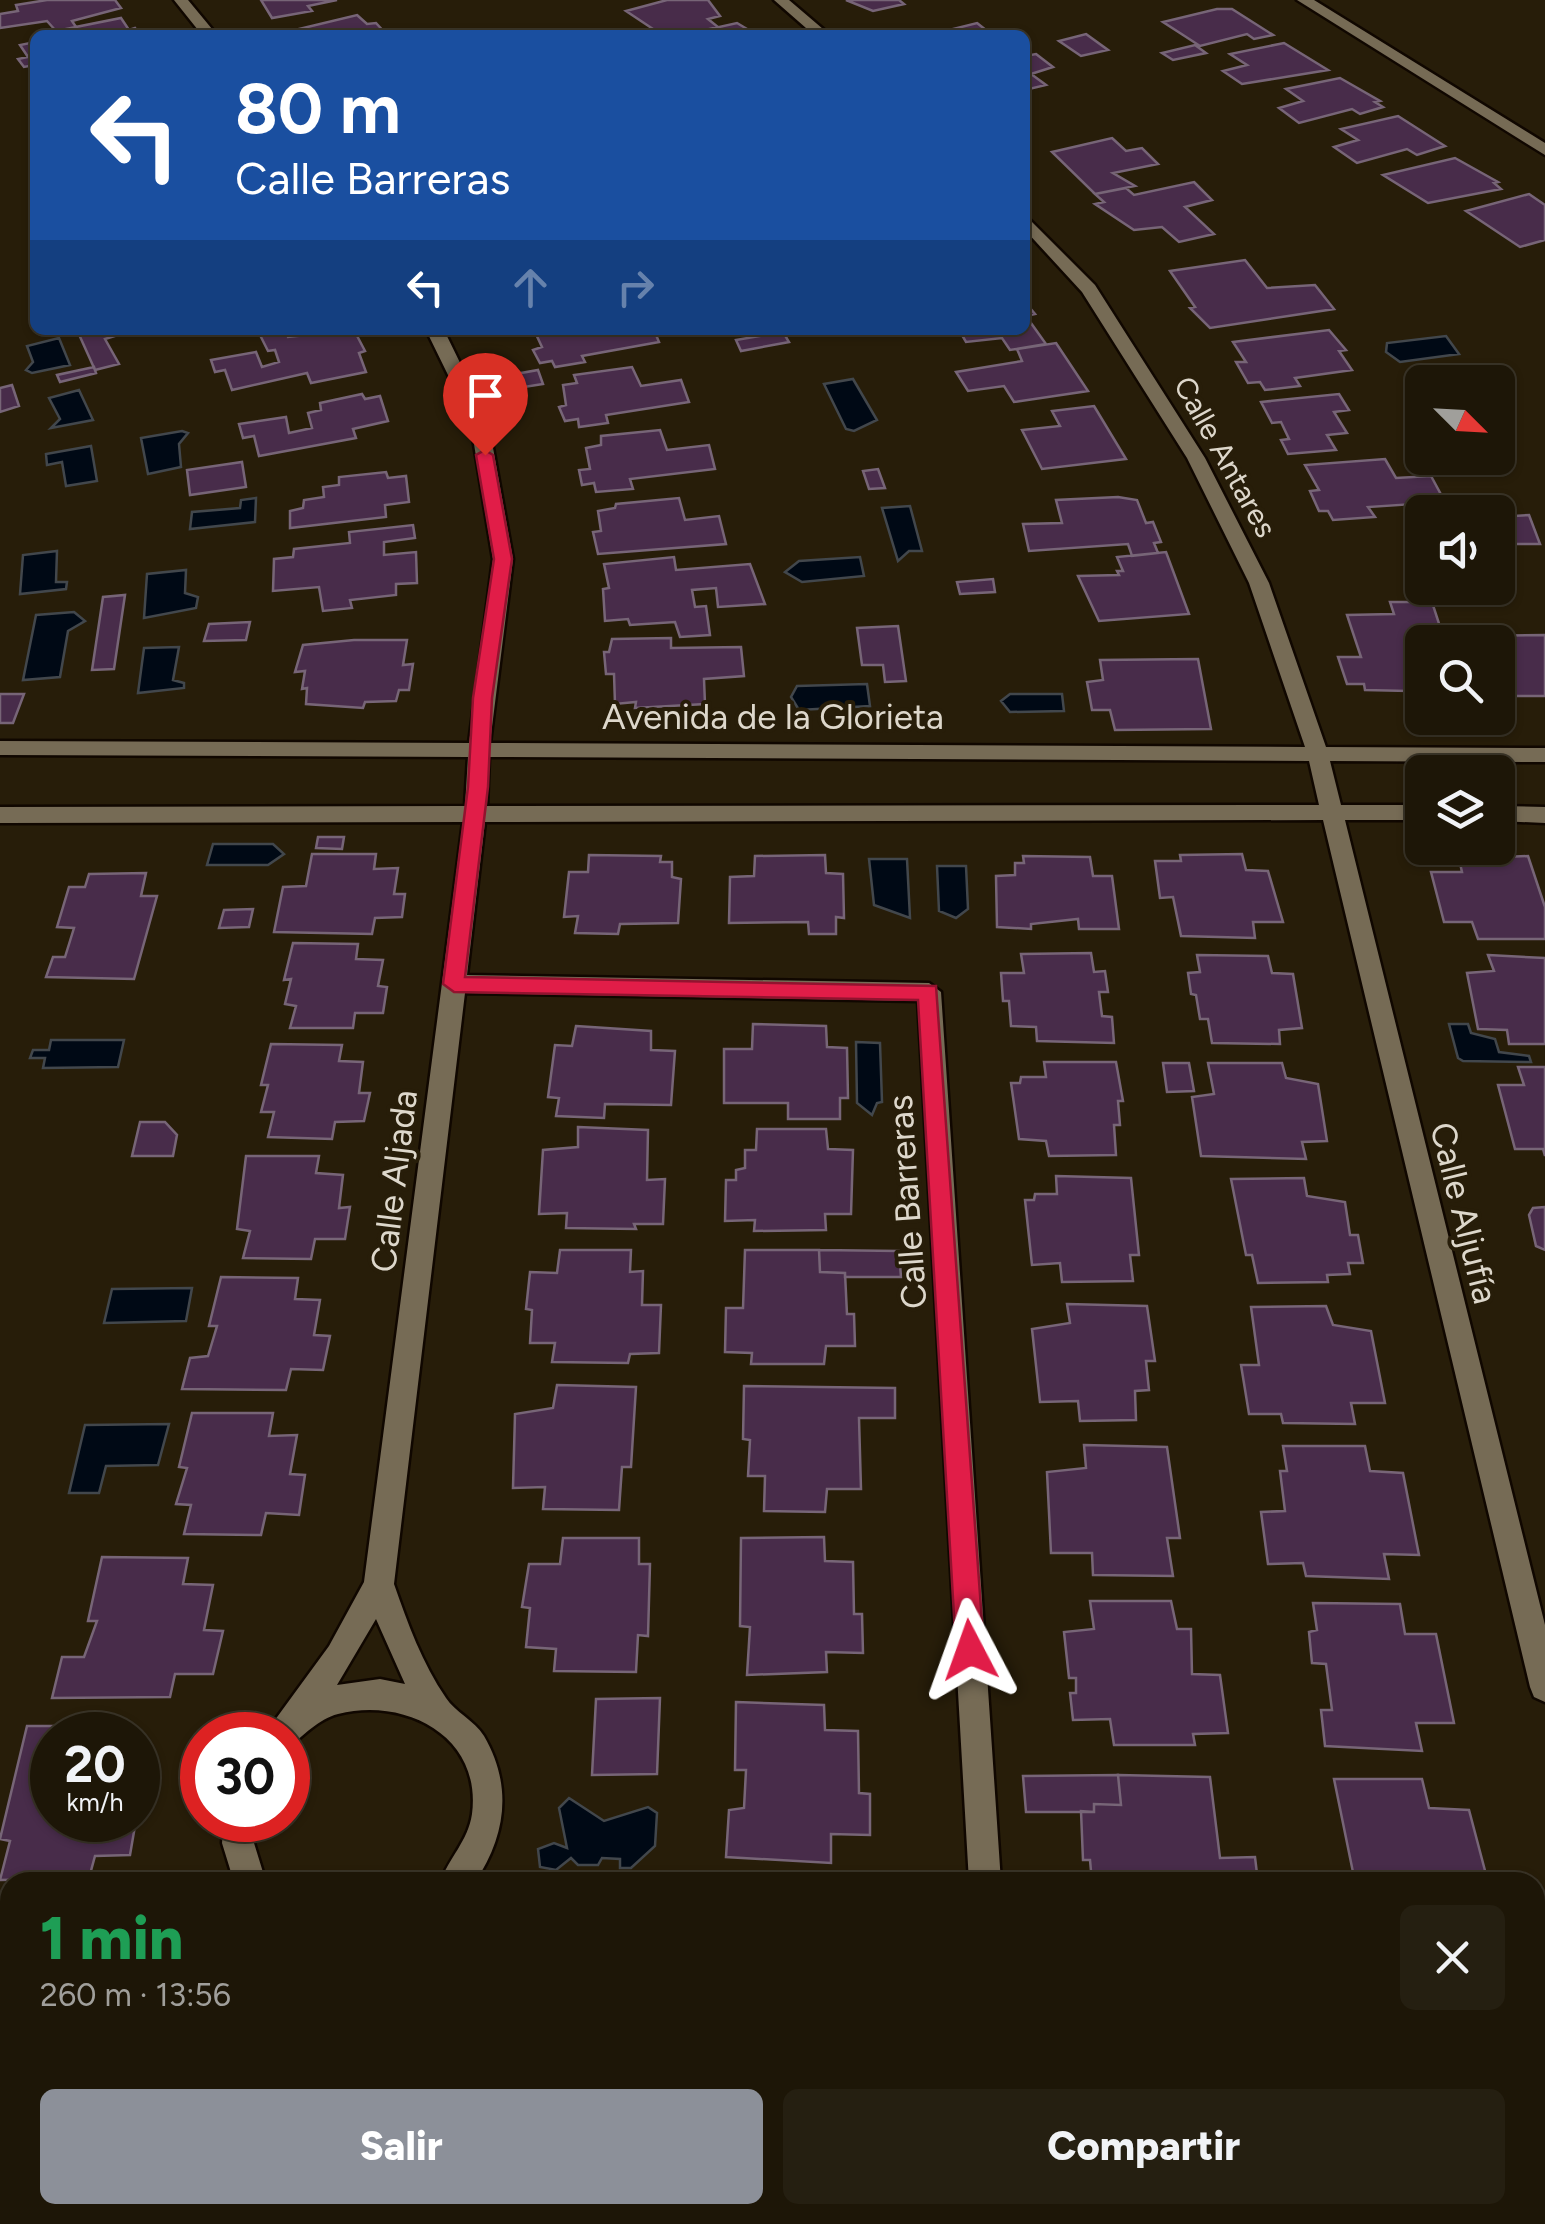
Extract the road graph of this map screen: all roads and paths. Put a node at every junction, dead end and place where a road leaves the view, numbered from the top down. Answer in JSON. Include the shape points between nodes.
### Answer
{"nodes":[{"id":1,"x":180,"y":0,"type":"edge"},
{"id":2,"x":782,"y":0,"type":"edge"},
{"id":3,"x":1304,"y":0,"type":"edge"},
{"id":4,"x":206,"y":30,"type":"edge"},
{"id":5,"x":818,"y":30,"type":"edge"},
{"id":6,"x":1545,"y":150,"type":"edge"},
{"id":7,"x":1030,"y":225,"type":"edge"},
{"id":8,"x":437,"y":335,"type":"edge"},
{"id":9,"x":0,"y":748,"type":"edge"},
{"id":10,"x":482,"y":750,"type":"junction"},
{"id":11,"x":1318,"y":754,"type":"junction"},
{"id":12,"x":1545,"y":756,"type":"edge"},
{"id":13,"x":1328,"y":810,"type":"junction"},
{"id":14,"x":1405,"y":812,"type":"edge"},
{"id":15,"x":1515,"y":814,"type":"edge"},
{"id":16,"x":0,"y":815,"type":"edge"},
{"id":17,"x":1545,"y":815,"type":"edge"},
{"id":18,"x":475,"y":816,"type":"junction"},
{"id":19,"x":454,"y":984,"type":"junction"},
{"id":20,"x":380,"y":1584,"type":"junction"},
{"id":21,"x":1545,"y":1687,"type":"edge"},
{"id":22,"x":434,"y":1706,"type":"junction"},
{"id":23,"x":298,"y":1712,"type":"edge"},
{"id":24,"x":310,"y":1712,"type":"edge"},
{"id":25,"x":238,"y":1842,"type":"edge"},
{"id":26,"x":247,"y":1872,"type":"edge"},
{"id":27,"x":462,"y":1872,"type":"edge"},
{"id":28,"x":984,"y":1872,"type":"edge"}],
"edges":[{"from":1,"to":4,"type":"street"},
{"from":2,"to":5,"type":"street"},
{"from":3,"to":6,"type":"street"},
{"from":7,"to":11,"type":"street","name":"Calle Antares","via":[[1089,289],[1196,458],[1259,583]]},
{"from":8,"to":10,"type":"street","name":"Calle Aljada","via":[[479,420],[503,559],[482,698]]},
{"from":9,"to":10,"type":"street","name":"Avenida de la Glorieta"},
{"from":10,"to":11,"type":"street","name":"Avenida de la Glorieta"},
{"from":10,"to":18,"type":"street","name":"Calle Aljada"},
{"from":11,"to":12,"type":"street","name":"Avenida de la Glorieta"},
{"from":11,"to":13,"type":"street","name":"Calle Aljufía"},
{"from":13,"to":14,"type":"street"},
{"from":13,"to":18,"type":"street"},
{"from":13,"to":21,"type":"street","name":"Calle Aljufía"},
{"from":15,"to":17,"type":"street"},
{"from":16,"to":18,"type":"street"},
{"from":18,"to":19,"type":"street","name":"Calle Aljada"},
{"from":19,"to":20,"type":"street","name":"Calle Aljada"},
{"from":19,"to":28,"type":"street","name":"Calle Barreras","via":[[929,992]]},
{"from":20,"to":22,"type":"street","via":[[400,1645]]},
{"from":20,"to":23,"type":"street","via":[[340,1656]]},
{"from":22,"to":24,"type":"street","via":[[399,1693],[362,1693]]},
{"from":22,"to":27,"type":"street","via":[[462,1728],[481,1760],[487,1798],[482,1837]]},
{"from":25,"to":26,"type":"street"}]}
